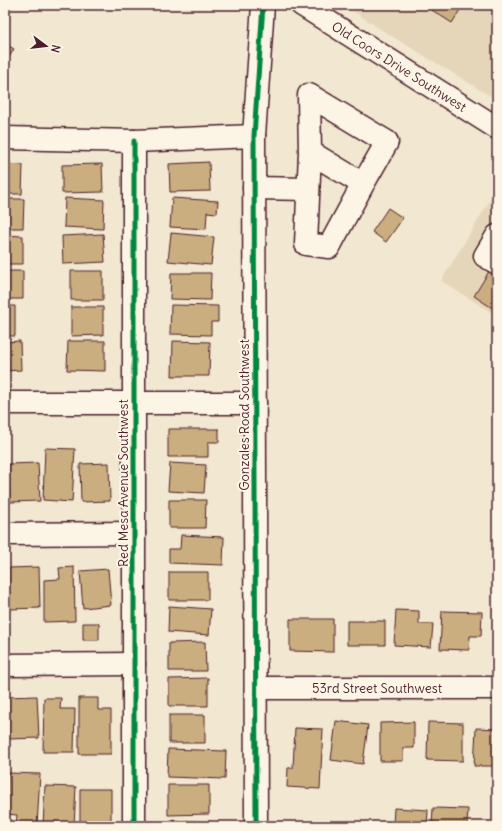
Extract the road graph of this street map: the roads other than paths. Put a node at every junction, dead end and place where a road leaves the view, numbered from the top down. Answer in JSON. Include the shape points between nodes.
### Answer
{"nodes":[{"id":1,"x":263,"y":5,"type":"edge"},
{"id":2,"x":302,"y":5,"type":"edge"},
{"id":3,"x":497,"y":128,"type":"edge"},
{"id":4,"x":11,"y":135,"type":"edge"},
{"id":5,"x":254,"y":136,"type":"junction"},
{"id":6,"x":134,"y":140,"type":"junction"},
{"id":7,"x":310,"y":152,"type":"junction"},
{"id":8,"x":363,"y":184,"type":"junction"},
{"id":9,"x":254,"y":188,"type":"junction"},
{"id":10,"x":308,"y":189,"type":"junction"},
{"id":11,"x":497,"y":236,"type":"edge"},
{"id":12,"x":497,"y":263,"type":"edge"},
{"id":13,"x":5,"y":403,"type":"edge"},
{"id":14,"x":133,"y":403,"type":"junction"},
{"id":15,"x":255,"y":403,"type":"junction"},
{"id":16,"x":134,"y":533,"type":"junction"},
{"id":17,"x":5,"y":534,"type":"edge"},
{"id":18,"x":5,"y":664,"type":"edge"},
{"id":19,"x":134,"y":664,"type":"junction"},
{"id":20,"x":256,"y":688,"type":"junction"},
{"id":21,"x":497,"y":688,"type":"edge"},
{"id":22,"x":134,"y":826,"type":"edge"},
{"id":23,"x":256,"y":826,"type":"edge"}],
"edges":[{"from":1,"to":5,"type":"street","name":"Gonzales Road Southwest"},
{"from":2,"to":3,"type":"street","name":"Old Coors Drive Southwest"},
{"from":4,"to":6,"type":"street"},
{"from":5,"to":6,"type":"street"},
{"from":5,"to":9,"type":"street","name":"Gonzales Road Southwest"},
{"from":6,"to":14,"type":"street","name":"Red Mesa Avenue Southwest"},
{"from":7,"to":8,"type":"street"},
{"from":7,"to":8,"type":"street","via":[[309,95],[387,142]]},
{"from":7,"to":10,"type":"street"},
{"from":8,"to":10,"type":"street","via":[[329,247],[306,244]]},
{"from":9,"to":10,"type":"street"},
{"from":9,"to":15,"type":"street","name":"Gonzales Road Southwest"},
{"from":11,"to":12,"type":"street","via":[[484,256]]},
{"from":13,"to":14,"type":"street"},
{"from":14,"to":15,"type":"street"},
{"from":14,"to":16,"type":"street","name":"Red Mesa Avenue Southwest"},
{"from":15,"to":20,"type":"street","name":"Gonzales Road Southwest"},
{"from":16,"to":17,"type":"street"},
{"from":16,"to":19,"type":"street","name":"Red Mesa Avenue Southwest"},
{"from":18,"to":19,"type":"street"},
{"from":19,"to":22,"type":"street","name":"Red Mesa Avenue Southwest"},
{"from":20,"to":21,"type":"street","name":"53rd Street Southwest"},
{"from":20,"to":23,"type":"street","name":"Gonzales Road Southwest"}]}
